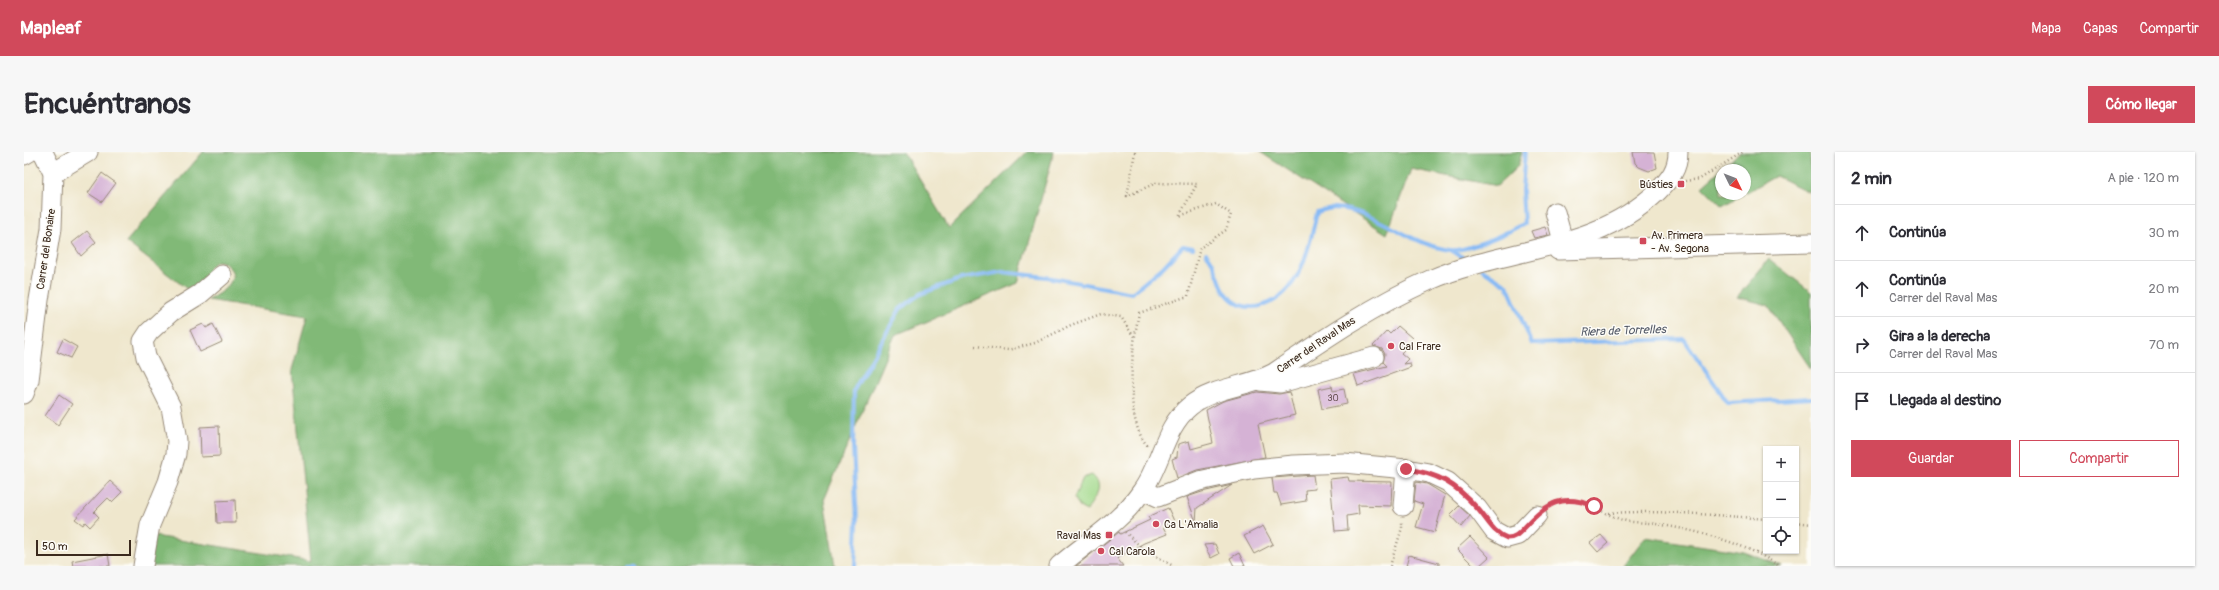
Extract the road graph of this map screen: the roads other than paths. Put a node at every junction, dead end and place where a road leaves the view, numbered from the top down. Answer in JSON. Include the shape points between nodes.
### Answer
{"nodes":[{"id":1,"x":30,"y":152,"type":"edge"},
{"id":2,"x":43,"y":152,"type":"edge"},
{"id":3,"x":88,"y":152,"type":"edge"},
{"id":4,"x":1678,"y":152,"type":"edge"},
{"id":5,"x":24,"y":155,"type":"edge"},
{"id":6,"x":53,"y":173,"type":"junction"},
{"id":7,"x":1555,"y":212,"type":"dead end"},
{"id":8,"x":1563,"y":241,"type":"junction"},
{"id":9,"x":1811,"y":243,"type":"edge"},
{"id":10,"x":1533,"y":250,"type":"junction"},
{"id":11,"x":222,"y":275,"type":"dead end"},
{"id":12,"x":1374,"y":357,"type":"dead end"},
{"id":13,"x":1259,"y":381,"type":"junction"},
{"id":14,"x":24,"y":394,"type":"edge"},
{"id":15,"x":1406,"y":469,"type":"junction"},
{"id":16,"x":1143,"y":490,"type":"junction"},
{"id":17,"x":1403,"y":506,"type":"road end"},
{"id":18,"x":1537,"y":515,"type":"road end"},
{"id":19,"x":143,"y":566,"type":"edge"},
{"id":20,"x":1059,"y":566,"type":"edge"}],
"edges":[{"from":1,"to":5,"type":"street"},
{"from":2,"to":6,"type":"street","name":"Carrer del Bonaire"},
{"from":3,"to":6,"type":"street"},
{"from":4,"to":8,"type":"street","via":[[1678,163],[1673,174],[1633,212],[1593,233]]},
{"from":6,"to":14,"type":"street","name":"Carrer del Bonaire","via":[[51,229],[29,380]]},
{"from":7,"to":8,"type":"street"},
{"from":8,"to":10,"type":"street"},
{"from":9,"to":10,"type":"street"},
{"from":10,"to":13,"type":"street","name":"Carrer del Raval Mas","via":[[1466,267],[1424,283],[1365,313]]},
{"from":11,"to":19,"type":"street","via":[[200,294],[171,312],[149,332],[144,341],[146,357],[171,407],[177,441],[168,482],[150,525]]},
{"from":12,"to":13,"type":"street","via":[[1280,383]]},
{"from":13,"to":16,"type":"street","name":"Carrer del Raval Mas","via":[[1229,388],[1201,399],[1189,407],[1173,426]]},
{"from":15,"to":16,"type":"street","via":[[1344,463],[1294,465],[1217,476],[1158,497]]},
{"from":15,"to":17,"type":"street"},
{"from":15,"to":18,"type":"street","via":[[1429,473],[1448,482],[1477,508],[1494,531],[1507,538],[1518,535]]},
{"from":16,"to":20,"type":"street","name":"Carrer del Raval Mas","via":[[1115,522]]}]}
